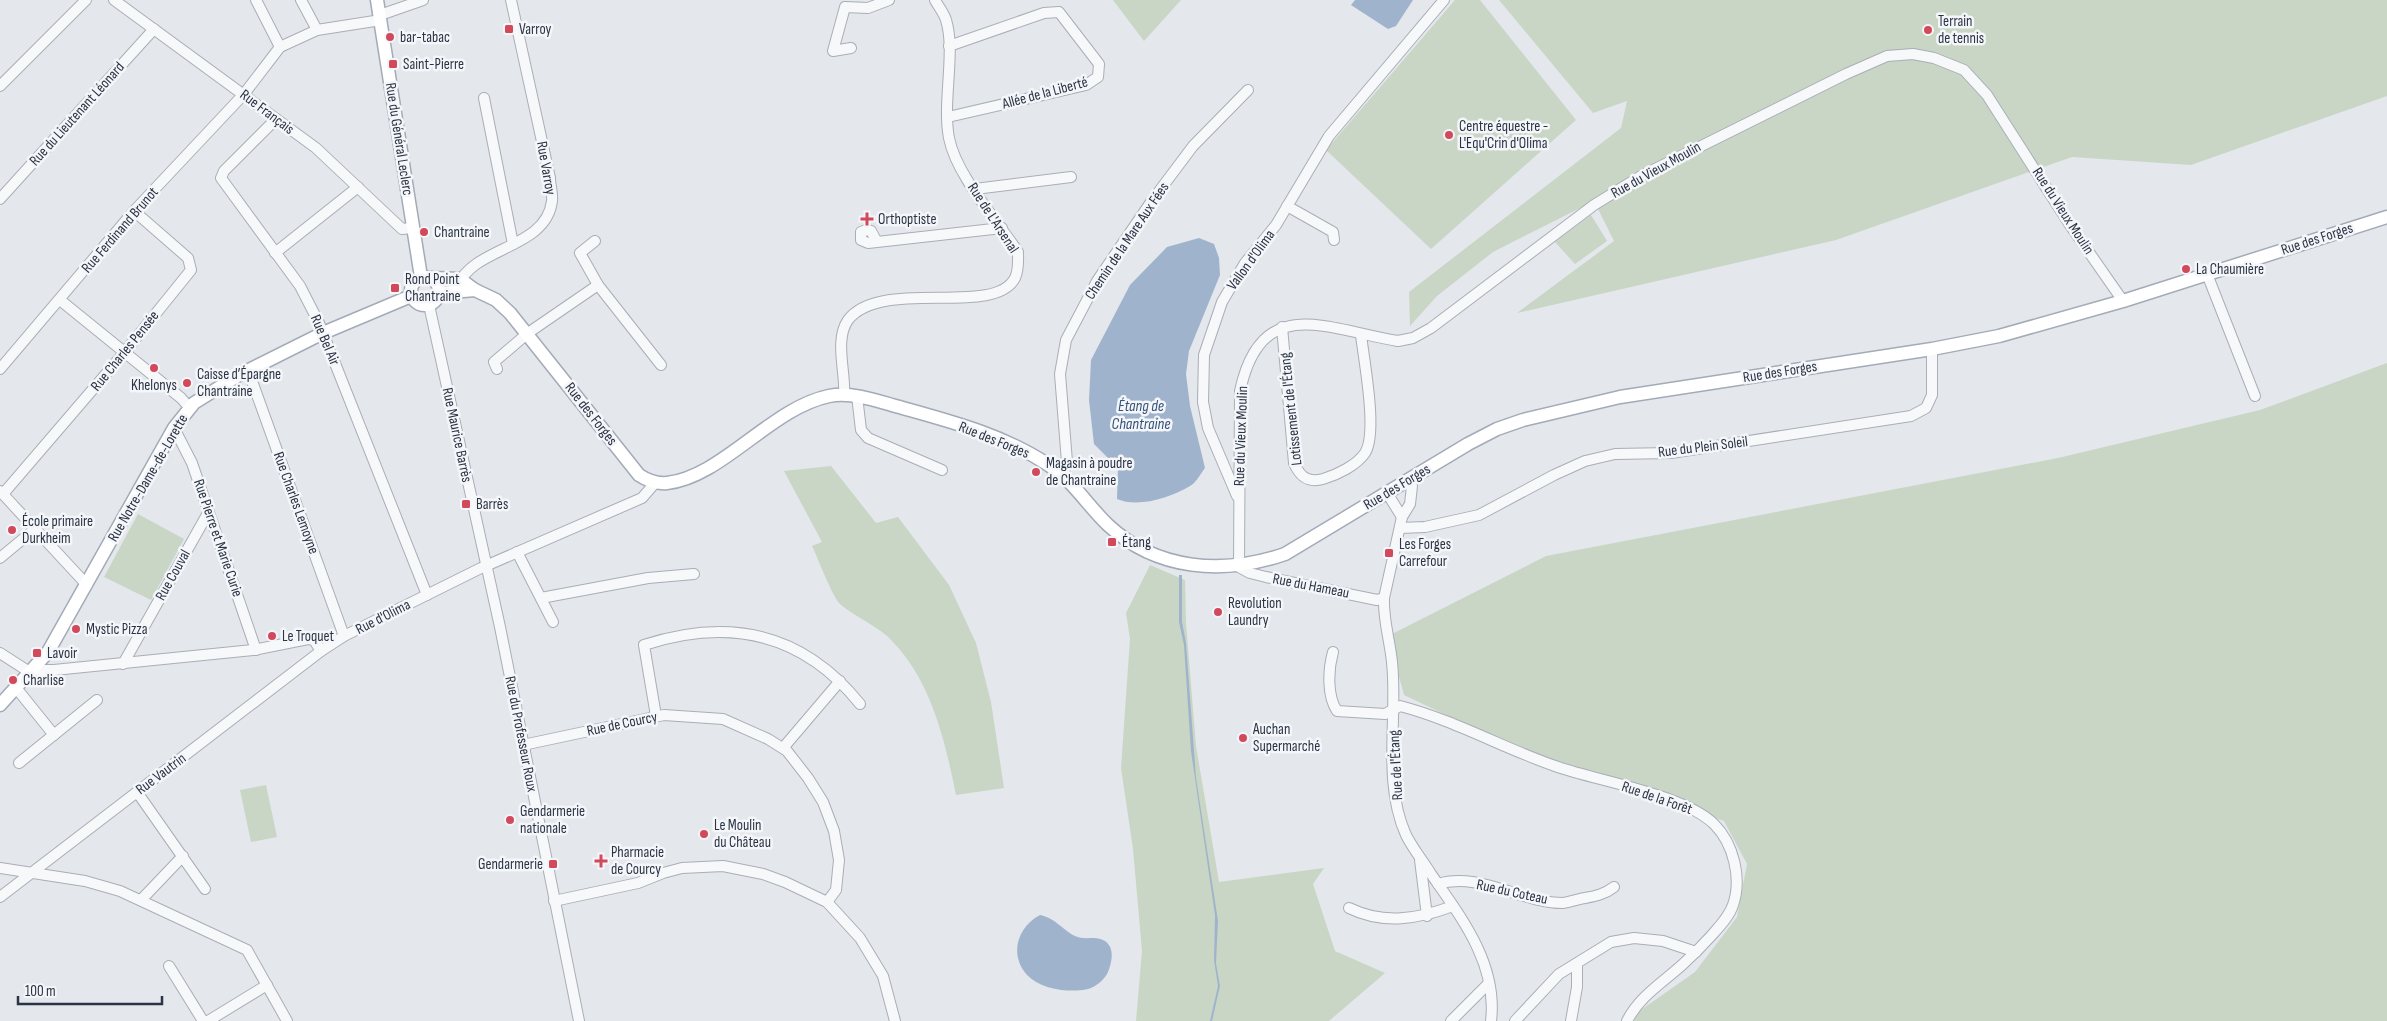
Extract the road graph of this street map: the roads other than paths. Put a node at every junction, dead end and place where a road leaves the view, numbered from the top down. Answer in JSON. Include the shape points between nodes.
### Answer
{"nodes":[{"id":1,"x":86,"y":0,"type":"edge"},
{"id":2,"x":114,"y":0,"type":"edge"},
{"id":3,"x":256,"y":0,"type":"edge"},
{"id":4,"x":301,"y":0,"type":"edge"},
{"id":5,"x":377,"y":0,"type":"edge"},
{"id":6,"x":423,"y":0,"type":"edge"},
{"id":7,"x":511,"y":0,"type":"edge"},
{"id":8,"x":888,"y":0,"type":"edge"},
{"id":9,"x":935,"y":0,"type":"edge"},
{"id":10,"x":1444,"y":0,"type":"edge"},
{"id":11,"x":380,"y":17,"type":"junction"},
{"id":12,"x":154,"y":30,"type":"junction"},
{"id":13,"x":317,"y":30,"type":"junction"},
{"id":14,"x":949,"y":46,"type":"junction"},
{"id":15,"x":280,"y":47,"type":"junction"},
{"id":16,"x":850,"y":48,"type":"dead end"},
{"id":17,"x":0,"y":86,"type":"edge"},
{"id":18,"x":1248,"y":90,"type":"dead end"},
{"id":19,"x":244,"y":94,"type":"junction"},
{"id":20,"x":484,"y":98,"type":"dead end"},
{"id":21,"x":948,"y":117,"type":"junction"},
{"id":22,"x":276,"y":119,"type":"junction"},
{"id":23,"x":1071,"y":177,"type":"dead end"},
{"id":24,"x":358,"y":187,"type":"junction"},
{"id":25,"x":976,"y":189,"type":"junction"},
{"id":26,"x":0,"y":199,"type":"edge"},
{"id":27,"x":1287,"y":206,"type":"junction"},
{"id":28,"x":134,"y":211,"type":"junction"},
{"id":29,"x":2387,"y":217,"type":"edge"},
{"id":30,"x":413,"y":228,"type":"junction"},
{"id":31,"x":1002,"y":228,"type":"junction"},
{"id":32,"x":1334,"y":240,"type":"dead end"},
{"id":33,"x":595,"y":241,"type":"dead end"},
{"id":34,"x":877,"y":242,"type":"dead end"},
{"id":35,"x":513,"y":244,"type":"junction"},
{"id":36,"x":275,"y":254,"type":"junction"},
{"id":37,"x":2207,"y":274,"type":"junction"},
{"id":38,"x":427,"y":278,"type":"junction"},
{"id":39,"x":458,"y":285,"type":"junction"},
{"id":40,"x":598,"y":285,"type":"junction"},
{"id":41,"x":440,"y":293,"type":"junction"},
{"id":42,"x":412,"y":296,"type":"junction"},
{"id":43,"x":60,"y":300,"type":"junction"},
{"id":44,"x":2123,"y":301,"type":"junction"},
{"id":45,"x":429,"y":305,"type":"junction"},
{"id":46,"x":1282,"y":327,"type":"junction"},
{"id":47,"x":323,"y":333,"type":"junction"},
{"id":48,"x":528,"y":333,"type":"junction"},
{"id":49,"x":1362,"y":335,"type":"junction"},
{"id":50,"x":1932,"y":348,"type":"junction"},
{"id":51,"x":124,"y":354,"type":"junction"},
{"id":52,"x":661,"y":365,"type":"dead end"},
{"id":53,"x":0,"y":369,"type":"edge"},
{"id":54,"x":497,"y":369,"type":"dead end"},
{"id":55,"x":248,"y":370,"type":"junction"},
{"id":56,"x":844,"y":395,"type":"junction"},
{"id":57,"x":857,"y":396,"type":"junction"},
{"id":58,"x":2255,"y":396,"type":"dead end"},
{"id":59,"x":189,"y":407,"type":"junction"},
{"id":60,"x":174,"y":428,"type":"junction"},
{"id":61,"x":942,"y":470,"type":"dead end"},
{"id":62,"x":1063,"y":476,"type":"junction"},
{"id":63,"x":1410,"y":479,"type":"junction"},
{"id":64,"x":655,"y":483,"type":"junction"},
{"id":65,"x":2,"y":492,"type":"edge"},
{"id":66,"x":1387,"y":493,"type":"junction"},
{"id":67,"x":1239,"y":499,"type":"junction"},
{"id":68,"x":208,"y":513,"type":"junction"},
{"id":69,"x":1402,"y":517,"type":"junction"},
{"id":70,"x":1400,"y":528,"type":"junction"},
{"id":71,"x":35,"y":529,"type":"junction"},
{"id":72,"x":517,"y":552,"type":"junction"},
{"id":73,"x":0,"y":558,"type":"edge"},
{"id":74,"x":486,"y":566,"type":"junction"},
{"id":75,"x":1239,"y":567,"type":"junction"},
{"id":76,"x":694,"y":574,"type":"dead end"},
{"id":77,"x":87,"y":585,"type":"junction"},
{"id":78,"x":426,"y":595,"type":"junction"},
{"id":79,"x":540,"y":598,"type":"junction"},
{"id":80,"x":1384,"y":598,"type":"junction"},
{"id":81,"x":553,"y":622,"type":"dead end"},
{"id":82,"x":344,"y":636,"type":"junction"},
{"id":83,"x":256,"y":650,"type":"junction"},
{"id":84,"x":321,"y":650,"type":"junction"},
{"id":85,"x":1333,"y":652,"type":"dead end"},
{"id":86,"x":0,"y":653,"type":"edge"},
{"id":87,"x":123,"y":664,"type":"junction"},
{"id":88,"x":33,"y":672,"type":"junction"},
{"id":89,"x":840,"y":681,"type":"junction"},
{"id":90,"x":17,"y":689,"type":"junction"},
{"id":91,"x":97,"y":700,"type":"dead end"},
{"id":92,"x":860,"y":704,"type":"dead end"},
{"id":93,"x":0,"y":705,"type":"edge"},
{"id":94,"x":1394,"y":709,"type":"junction"},
{"id":95,"x":656,"y":716,"type":"junction"},
{"id":96,"x":54,"y":735,"type":"junction"},
{"id":97,"x":523,"y":745,"type":"junction"},
{"id":98,"x":782,"y":748,"type":"junction"},
{"id":99,"x":19,"y":763,"type":"dead end"},
{"id":100,"x":137,"y":792,"type":"junction"},
{"id":101,"x":183,"y":856,"type":"junction"},
{"id":102,"x":1420,"y":857,"type":"junction"},
{"id":103,"x":0,"y":868,"type":"edge"},
{"id":104,"x":32,"y":872,"type":"junction"},
{"id":105,"x":1438,"y":884,"type":"junction"},
{"id":106,"x":1614,"y":887,"type":"dead end"},
{"id":107,"x":205,"y":889,"type":"dead end"},
{"id":108,"x":0,"y":897,"type":"edge"},
{"id":109,"x":141,"y":900,"type":"junction"},
{"id":110,"x":554,"y":901,"type":"junction"},
{"id":111,"x":827,"y":902,"type":"junction"},
{"id":112,"x":1453,"y":906,"type":"junction"},
{"id":113,"x":1349,"y":908,"type":"dead end"},
{"id":114,"x":1427,"y":916,"type":"junction"},
{"id":115,"x":1696,"y":952,"type":"junction"},
{"id":116,"x":1577,"y":964,"type":"junction"},
{"id":117,"x":169,"y":966,"type":"dead end"},
{"id":118,"x":1489,"y":983,"type":"junction"},
{"id":119,"x":266,"y":984,"type":"junction"},
{"id":120,"x":203,"y":1021,"type":"edge"},
{"id":121,"x":208,"y":1021,"type":"edge"},
{"id":122,"x":287,"y":1021,"type":"edge"},
{"id":123,"x":579,"y":1021,"type":"edge"},
{"id":124,"x":894,"y":1021,"type":"edge"},
{"id":125,"x":1450,"y":1021,"type":"edge"},
{"id":126,"x":1491,"y":1021,"type":"edge"},
{"id":127,"x":1515,"y":1021,"type":"edge"},
{"id":128,"x":1571,"y":1021,"type":"edge"},
{"id":129,"x":1627,"y":1021,"type":"edge"}],
"edges":[{"from":1,"to":17,"type":"street"},
{"from":2,"to":12,"type":"street","name":"Rue Français"},
{"from":3,"to":15,"type":"street"},
{"from":4,"to":13,"type":"street"},
{"from":5,"to":11,"type":"main road","name":"Rue du Général Leclerc"},
{"from":6,"to":11,"type":"street"},
{"from":7,"to":35,"type":"street","name":"Rue Varroy","via":[[552,200],[543,221],[531,234]]},
{"from":8,"to":16,"type":"street","via":[[868,8],[845,7],[833,51]]},
{"from":9,"to":14,"type":"street","name":"Rue de L'Arsenal","via":[[946,19]]},
{"from":10,"to":27,"type":"street","name":"Vallon d'Olima","via":[[1328,136]]},
{"from":11,"to":13,"type":"street"},
{"from":11,"to":30,"type":"main road","name":"Rue du Général Leclerc"},
{"from":12,"to":19,"type":"street","name":"Rue Français"},
{"from":12,"to":26,"type":"street","name":"Rue du Lieutenant Léonard"},
{"from":13,"to":15,"type":"street"},
{"from":14,"to":21,"type":"street","name":"Rue de L'Arsenal"},
{"from":14,"to":21,"type":"street","name":"Allée de la Liberté","via":[[1044,13],[1059,12],[1099,64],[1098,77],[1086,85]]},
{"from":15,"to":19,"type":"street","name":"Rue Ferdinand Brunot"},
{"from":18,"to":62,"type":"street","name":"Chemin de la Mare Aux Fées","via":[[1194,146],[1151,202],[1098,281],[1066,340],[1060,374],[1067,462]]},
{"from":19,"to":22,"type":"street","name":"Rue Français"},
{"from":19,"to":28,"type":"street","name":"Rue Ferdinand Brunot"},
{"from":20,"to":35,"type":"street"},
{"from":21,"to":25,"type":"street","name":"Rue de L'Arsenal","via":[[955,159]]},
{"from":22,"to":24,"type":"street","name":"Rue Français","via":[[316,148]]},
{"from":22,"to":36,"type":"street","name":"Rue Bel Air","via":[[224,171],[221,178]]},
{"from":23,"to":25,"type":"street"},
{"from":24,"to":30,"type":"street","name":"Rue Français","via":[[402,229]]},
{"from":24,"to":36,"type":"street"},
{"from":25,"to":31,"type":"street","name":"Rue de L'Arsenal"},
{"from":27,"to":32,"type":"street","via":[[1333,232]]},
{"from":27,"to":67,"type":"street","name":"Vallon d'Olima","via":[[1245,263],[1222,302],[1204,355],[1203,402],[1208,428]]},
{"from":28,"to":43,"type":"street","name":"Rue Ferdinand Brunot"},
{"from":28,"to":51,"type":"street","name":"Rue Charles Pensée","via":[[188,258],[190,270]]},
{"from":29,"to":37,"type":"main road","name":"Rue des Forges"},
{"from":30,"to":38,"type":"main road","name":"Rue du Général Leclerc"},
{"from":31,"to":34,"type":"street"},
{"from":31,"to":56,"type":"street","name":"Rue de L'Arsenal","via":[[1018,252],[1015,278],[1008,287],[991,295],[886,300],[865,306],[848,320],[842,336]]},
{"from":33,"to":40,"type":"street","via":[[580,252]]},
{"from":35,"to":39,"type":"street","name":"Rue Varroy","via":[[467,269]]},
{"from":36,"to":47,"type":"street","name":"Rue Bel Air","via":[[300,286]]},
{"from":37,"to":44,"type":"main road","name":"Rue des Forges"},
{"from":37,"to":58,"type":"street"},
{"from":38,"to":39,"type":"main road"},
{"from":38,"to":41,"type":"main road","via":[[438,284]]},
{"from":38,"to":42,"type":"main road","via":[[412,284]]},
{"from":39,"to":41,"type":"main road"},
{"from":39,"to":48,"type":"main road","name":"Rue des Forges","via":[[496,300]]},
{"from":40,"to":48,"type":"street"},
{"from":40,"to":52,"type":"street"},
{"from":41,"to":45,"type":"main road"},
{"from":42,"to":45,"type":"main road","via":[[418,303]]},
{"from":42,"to":47,"type":"main road","name":"Rue Notre-Dame-de-Lorette"},
{"from":43,"to":51,"type":"street"},
{"from":43,"to":53,"type":"street","name":"Rue Ferdinand Brunot"},
{"from":44,"to":49,"type":"street","name":"Rue du Vieux Moulin","via":[[1987,95],[1964,70],[1913,54],[1887,56],[1846,74],[1641,176],[1594,206],[1431,328],[1413,338],[1398,341]]},
{"from":44,"to":50,"type":"main road","name":"Rue des Forges","via":[[1999,336]]},
{"from":45,"to":74,"type":"street","name":"Rue Maurice Barrès"},
{"from":46,"to":49,"type":"street","name":"Rue du Vieux Moulin","via":[[1306,323]]},
{"from":46,"to":49,"type":"street","name":"Lotissement de l'Étang","via":[[1294,463],[1306,480],[1336,475],[1364,454],[1370,443]]},
{"from":46,"to":67,"type":"street","name":"Rue du Vieux Moulin","via":[[1260,342],[1245,368],[1240,391]]},
{"from":47,"to":55,"type":"main road","name":"Rue Notre-Dame-de-Lorette"},
{"from":47,"to":78,"type":"street","name":"Rue Bel Air"},
{"from":48,"to":54,"type":"street","via":[[494,362]]},
{"from":48,"to":64,"type":"main road","name":"Rue des Forges","via":[[639,475]]},
{"from":50,"to":63,"type":"main road","name":"Rue des Forges","via":[[1620,397],[1545,414],[1497,429]]},
{"from":50,"to":70,"type":"street","name":"Rue du Plein Soleil","via":[[1932,395],[1926,408],[1911,416],[1671,453],[1615,454],[1586,461],[1554,475],[1479,515],[1425,527]]},
{"from":51,"to":59,"type":"street"},
{"from":51,"to":65,"type":"street","name":"Rue Charles Pensée"},
{"from":55,"to":59,"type":"main road","name":"Rue Notre-Dame-de-Lorette"},
{"from":55,"to":82,"type":"street","name":"Rue Charles Lemoyne"},
{"from":56,"to":57,"type":"main road","name":"Rue des Forges"},
{"from":56,"to":64,"type":"main road","name":"Rue des Forges","via":[[810,402],[791,412],[694,475],[675,482]]},
{"from":57,"to":61,"type":"street","via":[[861,430],[868,438]]},
{"from":57,"to":62,"type":"main road","name":"Rue des Forges","via":[[999,438],[1035,456]]},
{"from":59,"to":60,"type":"main road","name":"Rue Notre-Dame-de-Lorette"},
{"from":60,"to":68,"type":"street","name":"Rue Pierre et Marie Curie","via":[[192,463]]},
{"from":60,"to":77,"type":"main road","name":"Rue Notre-Dame-de-Lorette"},
{"from":62,"to":75,"type":"main road","name":"Rue des Forges","via":[[1108,525],[1147,552],[1172,562]]},
{"from":63,"to":66,"type":"main road","name":"Rue des Forges"},
{"from":63,"to":69,"type":"street","name":"Rue de l'Étang","via":[[1410,504]]},
{"from":64,"to":72,"type":"street","name":"Rue d'Olima","via":[[642,498]]},
{"from":65,"to":71,"type":"street"},
{"from":66,"to":69,"type":"street"},
{"from":66,"to":75,"type":"main road","name":"Rue des Forges","via":[[1285,554]]},
{"from":67,"to":75,"type":"street","name":"Vallon d'Olima"},
{"from":68,"to":83,"type":"street","name":"Rue Pierre et Marie Curie"},
{"from":68,"to":87,"type":"street","name":"Rue Couval"},
{"from":69,"to":70,"type":"street","name":"Rue de l'Étang"},
{"from":70,"to":80,"type":"street","name":"Rue de l'Étang"},
{"from":71,"to":73,"type":"street"},
{"from":71,"to":77,"type":"street"},
{"from":72,"to":74,"type":"street","name":"Rue d'Olima"},
{"from":72,"to":79,"type":"street"},
{"from":74,"to":78,"type":"street","name":"Rue d'Olima"},
{"from":74,"to":97,"type":"street","name":"Rue du Professeur Roux"},
{"from":75,"to":80,"type":"street","name":"Rue du Hameau","via":[[1266,577],[1378,600]]},
{"from":76,"to":79,"type":"street","via":[[648,578]]},
{"from":77,"to":88,"type":"main road","name":"Rue Notre-Dame-de-Lorette"},
{"from":78,"to":82,"type":"street","name":"Rue d'Olima"},
{"from":79,"to":81,"type":"street"},
{"from":80,"to":94,"type":"street","name":"Rue de l'Étang"},
{"from":82,"to":84,"type":"street","name":"Rue d'Olima"},
{"from":83,"to":84,"type":"street","via":[[308,639],[314,640]]},
{"from":83,"to":87,"type":"street"},
{"from":84,"to":100,"type":"street","name":"Rue Vautrin"},
{"from":85,"to":94,"type":"street","name":"Rue de la Forêt","via":[[1330,663],[1331,702],[1337,711],[1385,714]]},
{"from":86,"to":88,"type":"street"},
{"from":87,"to":88,"type":"street"},
{"from":88,"to":90,"type":"main road","name":"Rue Notre-Dame-de-Lorette"},
{"from":89,"to":92,"type":"street"},
{"from":89,"to":95,"type":"street","via":[[815,660],[780,643],[748,633],[710,631],[692,634],[644,645]]},
{"from":89,"to":98,"type":"street"},
{"from":90,"to":93,"type":"main road","name":"Rue Notre-Dame-de-Lorette"},
{"from":90,"to":96,"type":"street"},
{"from":91,"to":96,"type":"street"},
{"from":94,"to":102,"type":"street","name":"Rue de l'Étang","via":[[1394,780],[1398,807],[1406,835]]},
{"from":94,"to":115,"type":"street","name":"Rue de la Forêt","via":[[1400,706],[1429,714],[1556,767],[1693,810],[1714,824],[1728,844],[1735,863],[1736,884],[1733,905],[1725,919]]},
{"from":95,"to":97,"type":"street","name":"Rue de Courcy"},
{"from":95,"to":98,"type":"street","name":"Rue de Courcy","via":[[724,719]]},
{"from":96,"to":99,"type":"street"},
{"from":97,"to":110,"type":"street","name":"Rue du Professeur Roux"},
{"from":98,"to":111,"type":"street","name":"Rue de Courcy","via":[[808,778],[823,802],[834,831],[839,860],[836,890]]},
{"from":100,"to":101,"type":"street"},
{"from":100,"to":104,"type":"street","name":"Rue Vautrin"},
{"from":101,"to":107,"type":"street"},
{"from":101,"to":109,"type":"street"},
{"from":102,"to":105,"type":"street","name":"Rue de l'Étang"},
{"from":102,"to":114,"type":"street"},
{"from":103,"to":104,"type":"street"},
{"from":104,"to":108,"type":"street","name":"Rue Vautrin"},
{"from":104,"to":109,"type":"street","via":[[85,881]]},
{"from":105,"to":106,"type":"street","name":"Rue du Coteau","via":[[1451,880],[1563,903],[1605,894]]},
{"from":105,"to":112,"type":"street","name":"Rue de l'Étang"},
{"from":109,"to":119,"type":"street","via":[[247,950]]},
{"from":110,"to":111,"type":"street","via":[[638,883],[682,868],[722,866],[763,874]]},
{"from":110,"to":123,"type":"street","name":"Rue du Professeur Roux"},
{"from":111,"to":124,"type":"street","via":[[860,938],[883,976]]},
{"from":112,"to":114,"type":"street"},
{"from":112,"to":118,"type":"street","name":"Rue de l'Étang","via":[[1483,959]]},
{"from":113,"to":114,"type":"street","via":[[1362,915],[1392,920]]},
{"from":115,"to":116,"type":"street","via":[[1662,941],[1634,938],[1612,942]]},
{"from":115,"to":129,"type":"street","name":"Rue de la Forêt","via":[[1639,1002]]},
{"from":116,"to":127,"type":"street","via":[[1559,974]]},
{"from":116,"to":128,"type":"street","via":[[1578,987]]},
{"from":117,"to":120,"type":"street"},
{"from":118,"to":125,"type":"street"},
{"from":118,"to":126,"type":"street","name":"Rue de l'Étang"},
{"from":119,"to":121,"type":"street"},
{"from":119,"to":122,"type":"street"}]}
